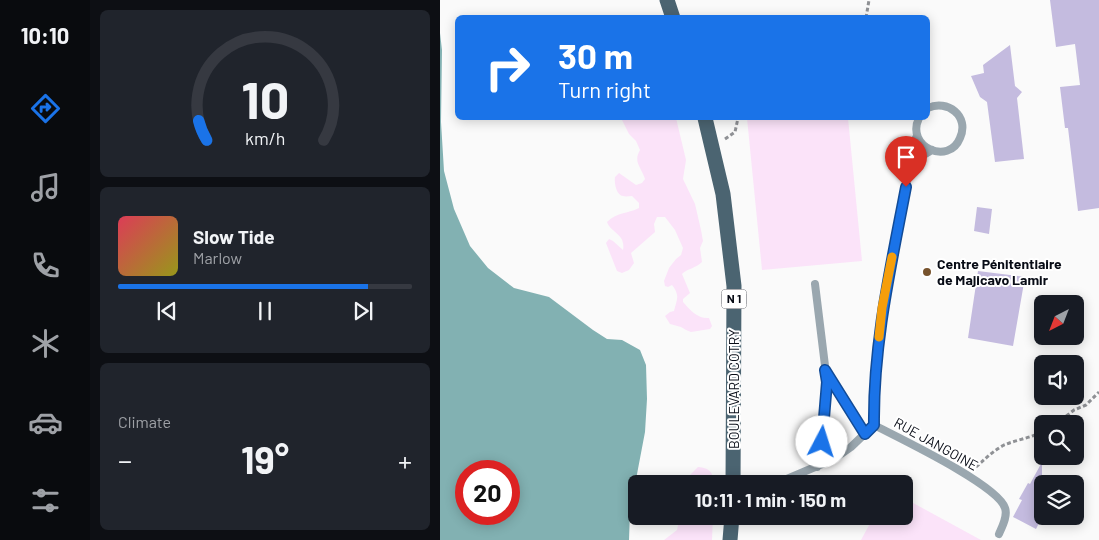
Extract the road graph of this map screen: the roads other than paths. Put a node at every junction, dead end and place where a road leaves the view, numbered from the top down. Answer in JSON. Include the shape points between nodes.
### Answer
{"nodes":[{"id":1,"x":667,"y":0,"type":"edge"},
{"id":2,"x":672,"y":15,"type":"edge"},
{"id":3,"x":930,"y":107,"type":"edge"},
{"id":4,"x":705,"y":120,"type":"edge"},
{"id":5,"x":917,"y":120,"type":"edge"},
{"id":6,"x":917,"y":136,"type":"junction"},
{"id":7,"x":932,"y":150,"type":"junction"},
{"id":8,"x":909,"y":170,"type":"junction"},
{"id":9,"x":815,"y":284,"type":"dead end"},
{"id":10,"x":825,"y":370,"type":"junction"},
{"id":11,"x":874,"y":425,"type":"junction"},
{"id":12,"x":865,"y":434,"type":"junction"},
{"id":13,"x":817,"y":468,"type":"junction"},
{"id":14,"x":733,"y":475,"type":"edge"},
{"id":15,"x":799,"y":475,"type":"edge"},
{"id":16,"x":731,"y":525,"type":"edge"},
{"id":17,"x":999,"y":534,"type":"dead end"},
{"id":18,"x":730,"y":540,"type":"edge"}],
"edges":[{"from":1,"to":2,"type":"main road"},
{"from":3,"to":7,"type":"lane","via":[[950,107],[962,124],[958,143],[946,151]]},
{"from":4,"to":14,"type":"main road","name":"BOULEVARD COTRY","number":"N 1","via":[[723,194],[734,286]]},
{"from":5,"to":6,"type":"lane"},
{"from":6,"to":7,"type":"lane"},
{"from":6,"to":8,"type":"lane","via":[[910,148]]},
{"from":7,"to":8,"type":"lane","via":[[920,156]]},
{"from":8,"to":11,"type":"lane","via":[[882,308]]},
{"from":9,"to":10,"type":"lane"},
{"from":10,"to":12,"type":"lane"},
{"from":10,"to":13,"type":"lane","via":[[827,382]]},
{"from":11,"to":12,"type":"lane","name":"RUE JANGOINE"},
{"from":11,"to":17,"type":"lane","name":"RUE JANGOINE","via":[[968,475],[999,500],[1006,515]]},
{"from":12,"to":13,"type":"lane","name":"RUE JANGOINE","via":[[851,447]]},
{"from":13,"to":15,"type":"lane","name":"RUE JANGOINE"},
{"from":16,"to":18,"type":"main road"}]}
